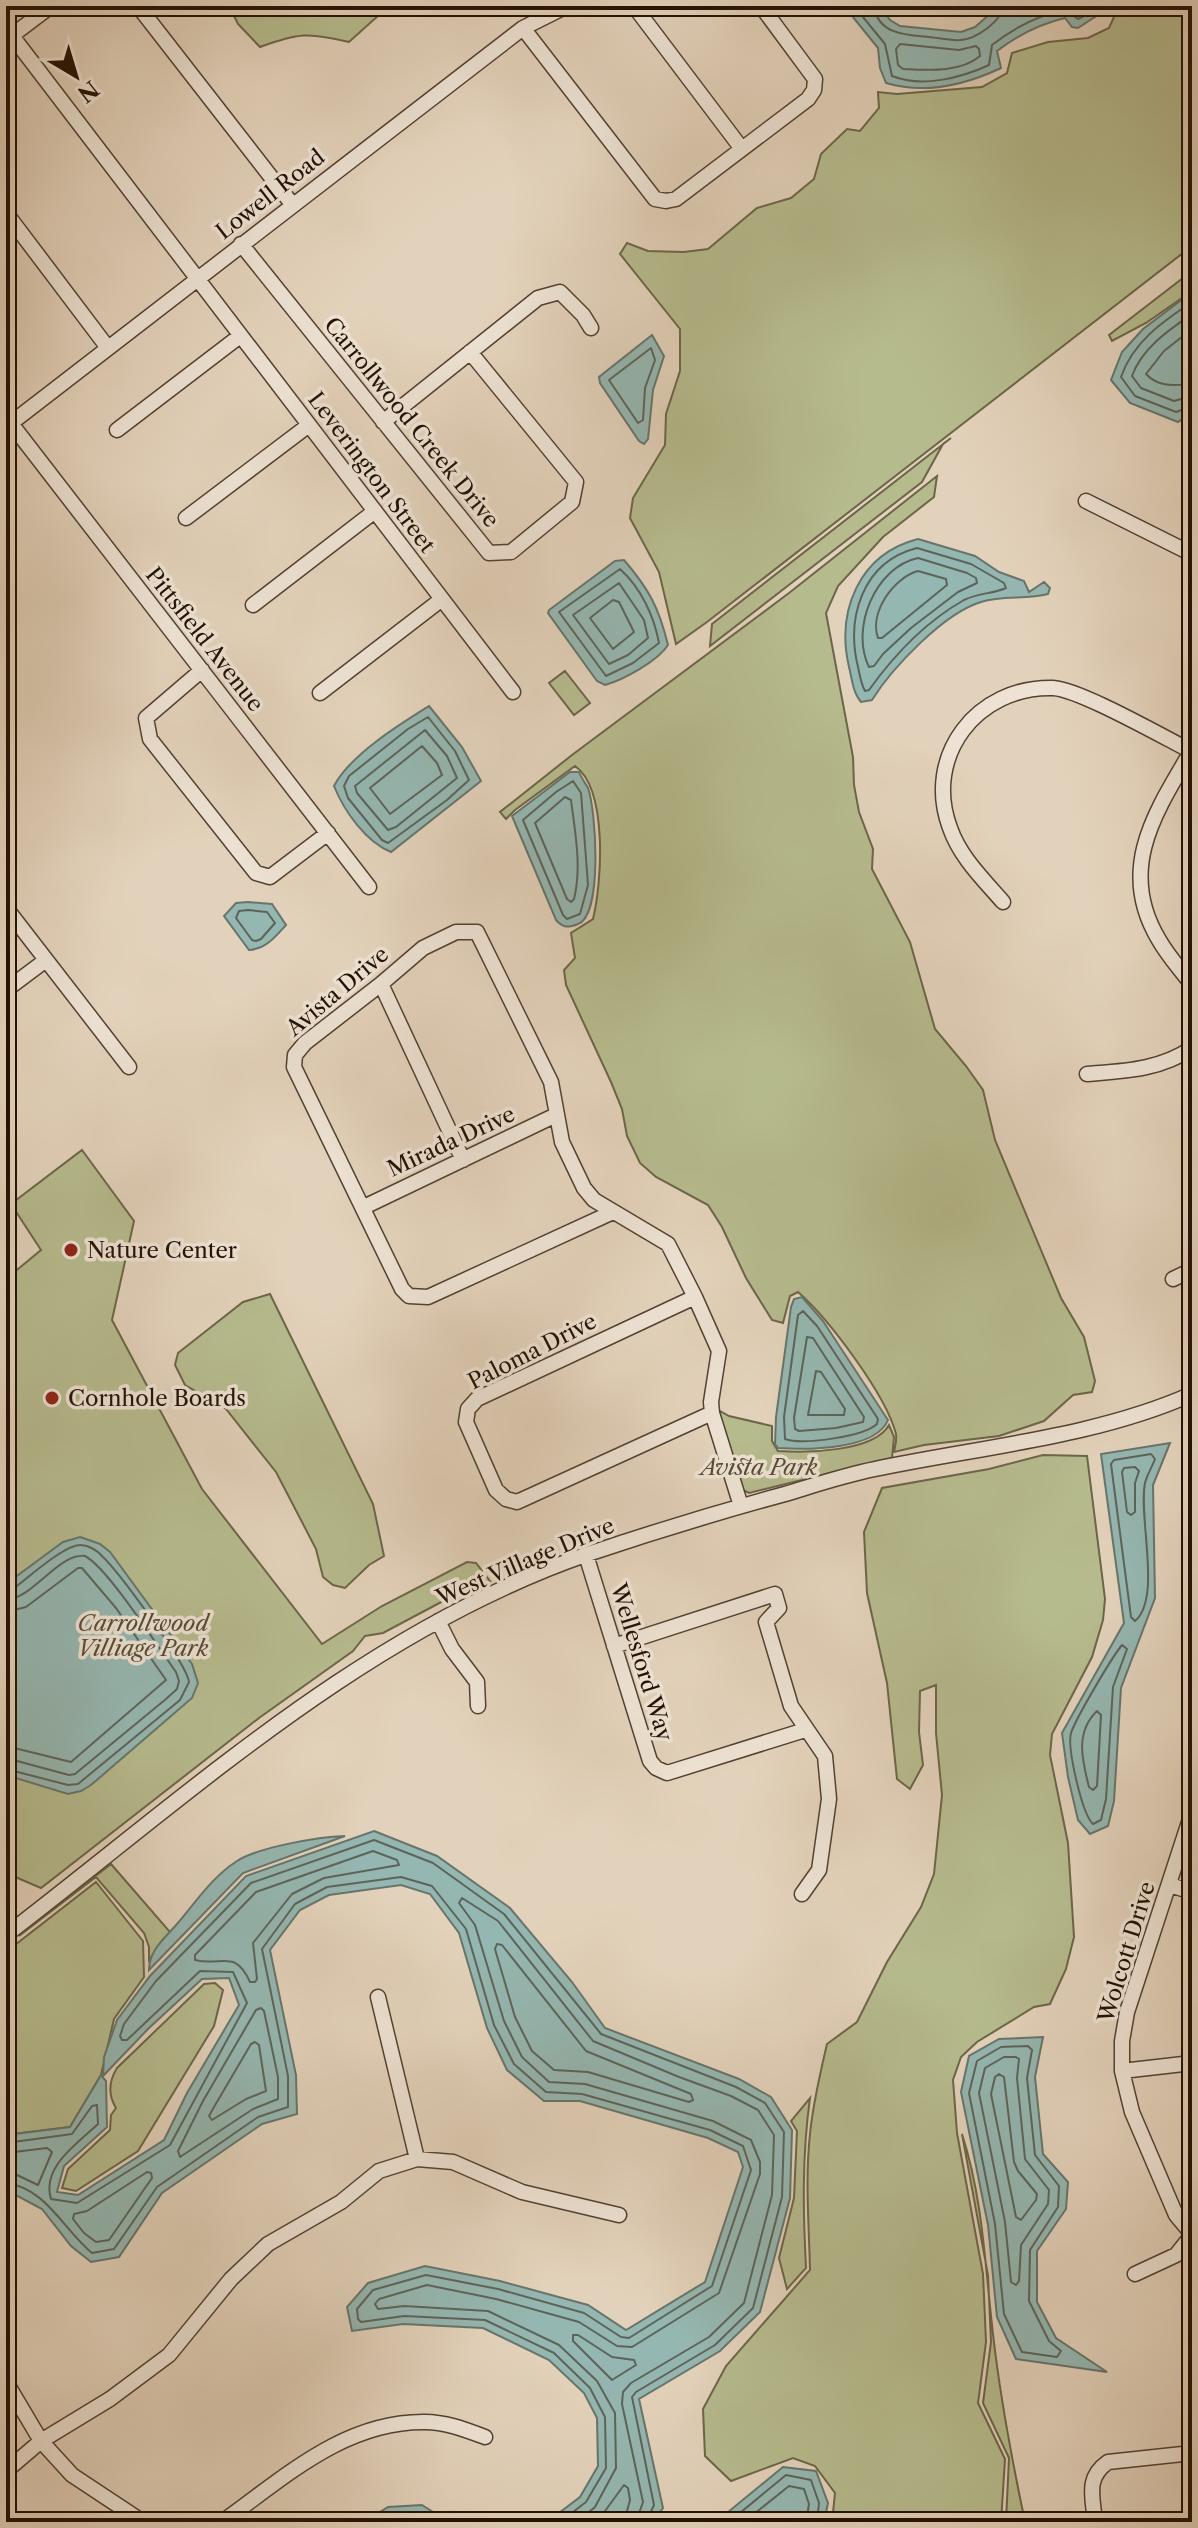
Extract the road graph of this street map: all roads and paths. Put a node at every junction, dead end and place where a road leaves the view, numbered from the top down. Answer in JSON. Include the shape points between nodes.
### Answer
{"nodes":[{"id":1,"x":51,"y":6,"type":"edge"},
{"id":2,"x":138,"y":6,"type":"edge"},
{"id":3,"x":567,"y":6,"type":"edge"},
{"id":4,"x":634,"y":6,"type":"edge"},
{"id":5,"x":761,"y":6,"type":"edge"},
{"id":6,"x":523,"y":28,"type":"junction"},
{"id":7,"x":8,"y":35,"type":"edge"},
{"id":8,"x":742,"y":149,"type":"junction"},
{"id":9,"x":292,"y":204,"type":"junction"},
{"id":10,"x":6,"y":213,"type":"edge"},
{"id":11,"x":241,"y":244,"type":"junction"},
{"id":12,"x":198,"y":277,"type":"junction"},
{"id":13,"x":591,"y":328,"type":"dead end"},
{"id":14,"x":240,"y":336,"type":"junction"},
{"id":15,"x":108,"y":348,"type":"junction"},
{"id":16,"x":470,"y":352,"type":"junction"},
{"id":17,"x":383,"y":422,"type":"junction"},
{"id":18,"x":8,"y":423,"type":"edge"},
{"id":19,"x":309,"y":425,"type":"junction"},
{"id":20,"x":117,"y":430,"type":"dead end"},
{"id":21,"x":1086,"y":501,"type":"dead end"},
{"id":22,"x":375,"y":511,"type":"junction"},
{"id":23,"x":186,"y":518,"type":"dead end"},
{"id":24,"x":1192,"y":554,"type":"edge"},
{"id":25,"x":442,"y":599,"type":"junction"},
{"id":26,"x":253,"y":605,"type":"dead end"},
{"id":27,"x":202,"y":670,"type":"junction"},
{"id":28,"x":513,"y":692,"type":"dead end"},
{"id":29,"x":320,"y":693,"type":"dead end"},
{"id":30,"x":1192,"y":750,"type":"edge"},
{"id":31,"x":328,"y":833,"type":"junction"},
{"id":32,"x":369,"y":887,"type":"dead end"},
{"id":33,"x":1003,"y":902,"type":"dead end"},
{"id":34,"x":6,"y":908,"type":"edge"},
{"id":35,"x":46,"y":960,"type":"junction"},
{"id":36,"x":381,"y":984,"type":"junction"},
{"id":37,"x":1192,"y":985,"type":"edge"},
{"id":38,"x":6,"y":990,"type":"edge"},
{"id":39,"x":1192,"y":1048,"type":"edge"},
{"id":40,"x":129,"y":1067,"type":"dead end"},
{"id":41,"x":1087,"y":1074,"type":"dead end"},
{"id":42,"x":556,"y":1115,"type":"junction"},
{"id":43,"x":463,"y":1160,"type":"junction"},
{"id":44,"x":364,"y":1207,"type":"junction"},
{"id":45,"x":613,"y":1212,"type":"junction"},
{"id":46,"x":1192,"y":1270,"type":"edge"},
{"id":47,"x":1173,"y":1279,"type":"dead end"},
{"id":48,"x":695,"y":1297,"type":"junction"},
{"id":49,"x":1192,"y":1394,"type":"edge"},
{"id":50,"x":712,"y":1413,"type":"junction"},
{"id":51,"x":741,"y":1506,"type":"junction"},
{"id":52,"x":586,"y":1555,"type":"junction"},
{"id":53,"x":438,"y":1621,"type":"junction"},
{"id":54,"x":614,"y":1646,"type":"junction"},
{"id":55,"x":478,"y":1706,"type":"dead end"},
{"id":56,"x":805,"y":1730,"type":"junction"},
{"id":57,"x":1192,"y":1813,"type":"edge"},
{"id":58,"x":1170,"y":1885,"type":"junction"},
{"id":59,"x":1192,"y":1892,"type":"edge"},
{"id":60,"x":802,"y":1894,"type":"dead end"},
{"id":61,"x":6,"y":1935,"type":"edge"},
{"id":62,"x":378,"y":1997,"type":"dead end"},
{"id":63,"x":1192,"y":2063,"type":"edge"},
{"id":64,"x":1122,"y":2071,"type":"junction"},
{"id":65,"x":417,"y":2159,"type":"junction"},
{"id":66,"x":619,"y":2215,"type":"dead end"},
{"id":67,"x":1192,"y":2234,"type":"edge"},
{"id":68,"x":1135,"y":2274,"type":"dead end"},
{"id":69,"x":6,"y":2382,"type":"edge"},
{"id":70,"x":485,"y":2437,"type":"dead end"},
{"id":71,"x":41,"y":2441,"type":"junction"},
{"id":72,"x":1192,"y":2453,"type":"edge"},
{"id":73,"x":6,"y":2471,"type":"edge"},
{"id":74,"x":143,"y":2522,"type":"edge"},
{"id":75,"x":222,"y":2522,"type":"edge"},
{"id":76,"x":1095,"y":2522,"type":"edge"}],
"edges":[{"from":1,"to":7,"type":"street"},
{"from":2,"to":9,"type":"street"},
{"from":3,"to":6,"type":"street","name":"Lowell Road"},
{"from":4,"to":8,"type":"street"},
{"from":5,"to":8,"type":"street","via":[[815,79],[814,90]]},
{"from":6,"to":8,"type":"street","via":[[655,199],[676,199]]},
{"from":6,"to":9,"type":"street","name":"Lowell Road"},
{"from":7,"to":12,"type":"street","name":"Leverington Street"},
{"from":9,"to":11,"type":"street","name":"Lowell Road"},
{"from":10,"to":15,"type":"street"},
{"from":11,"to":12,"type":"street","name":"Lowell Road"},
{"from":11,"to":17,"type":"street","name":"Carrollwood Creek Drive"},
{"from":12,"to":14,"type":"street","name":"Leverington Street"},
{"from":12,"to":15,"type":"street","name":"Lowell Road"},
{"from":13,"to":16,"type":"street","via":[[560,292],[538,298]]},
{"from":14,"to":19,"type":"street","name":"Leverington Street"},
{"from":14,"to":20,"type":"street"},
{"from":15,"to":18,"type":"street","name":"Lowell Road"},
{"from":16,"to":17,"type":"street"},
{"from":16,"to":17,"type":"street","name":"Carrollwood Creek Drive","via":[[576,482],[572,502],[511,552],[489,553]]},
{"from":18,"to":27,"type":"street","name":"Pittsfield Avenue"},
{"from":19,"to":22,"type":"street","name":"Leverington Street"},
{"from":19,"to":23,"type":"street"},
{"from":21,"to":24,"type":"street"},
{"from":22,"to":25,"type":"street","name":"Leverington Street"},
{"from":22,"to":26,"type":"street"},
{"from":25,"to":28,"type":"street","name":"Leverington Street"},
{"from":25,"to":29,"type":"street"},
{"from":27,"to":31,"type":"street","name":"Pittsfield Avenue"},
{"from":27,"to":31,"type":"street","via":[[146,718],[150,739],[165,760],[256,873],[270,877]]},
{"from":30,"to":33,"type":"street","via":[[1055,688],[995,700],[973,717],[956,739],[943,794],[949,827],[965,858]]},
{"from":30,"to":37,"type":"street","via":[[1148,828],[1141,857],[1147,914],[1158,940]]},
{"from":31,"to":32,"type":"street","name":"Pittsfield Avenue"},
{"from":34,"to":35,"type":"street"},
{"from":35,"to":38,"type":"street"},
{"from":35,"to":40,"type":"street"},
{"from":36,"to":42,"type":"street","name":"Avista Drive","via":[[423,948],[456,932],[477,932],[551,1082]]},
{"from":36,"to":43,"type":"street"},
{"from":36,"to":44,"type":"street","name":"Avista Drive","via":[[305,1043],[295,1055],[294,1067]]},
{"from":39,"to":41,"type":"street","via":[[1150,1067]]},
{"from":42,"to":43,"type":"street","name":"Mirada Drive"},
{"from":42,"to":45,"type":"street","name":"Avista Drive","via":[[562,1142],[584,1188]]},
{"from":43,"to":44,"type":"street","name":"Mirada Drive"},
{"from":44,"to":45,"type":"street","name":"Avista Drive","via":[[402,1289],[409,1296],[428,1297]]},
{"from":45,"to":48,"type":"street","name":"Avista Drive","via":[[668,1244]]},
{"from":46,"to":47,"type":"street"},
{"from":48,"to":50,"type":"street","name":"Avista Drive","via":[[719,1351]]},
{"from":48,"to":50,"type":"street","name":"Paloma Drive","via":[[477,1399],[466,1422],[496,1490],[517,1502]]},
{"from":49,"to":51,"type":"street","name":"West Village Drive","via":[[1110,1422],[871,1470]]},
{"from":50,"to":51,"type":"street","name":"Avista Drive"},
{"from":51,"to":52,"type":"street","name":"West Village Drive"},
{"from":52,"to":53,"type":"street","name":"West Village Drive"},
{"from":52,"to":54,"type":"street","name":"Wellesford Way"},
{"from":53,"to":55,"type":"street","via":[[477,1682]]},
{"from":53,"to":61,"type":"street","name":"West Village Drive","via":[[309,1700]]},
{"from":54,"to":56,"type":"street","name":"Wellesford Way","via":[[650,1761],[667,1773]]},
{"from":54,"to":56,"type":"street","via":[[775,1594],[779,1608],[766,1622],[769,1637],[791,1706]]},
{"from":56,"to":60,"type":"street","via":[[825,1756],[829,1799],[819,1870]]},
{"from":57,"to":58,"type":"street","name":"Wolcott Drive"},
{"from":58,"to":59,"type":"street"},
{"from":58,"to":64,"type":"street","name":"Wolcott Drive","via":[[1127,2012]]},
{"from":62,"to":65,"type":"street"},
{"from":63,"to":64,"type":"street"},
{"from":64,"to":67,"type":"street","name":"Wolcott Drive","via":[[1132,2112],[1169,2200]]},
{"from":65,"to":66,"type":"street","via":[[453,2162],[522,2192]]},
{"from":65,"to":71,"type":"street","via":[[379,2171],[341,2202],[268,2244],[231,2279],[169,2355]]},
{"from":67,"to":68,"type":"street","via":[[1176,2255]]},
{"from":69,"to":71,"type":"street"},
{"from":70,"to":75,"type":"street","via":[[425,2422],[361,2431],[327,2448]]},
{"from":71,"to":73,"type":"street"},
{"from":71,"to":74,"type":"street","via":[[72,2475]]},
{"from":72,"to":76,"type":"street","via":[[1108,2462],[1092,2482]]}]}
